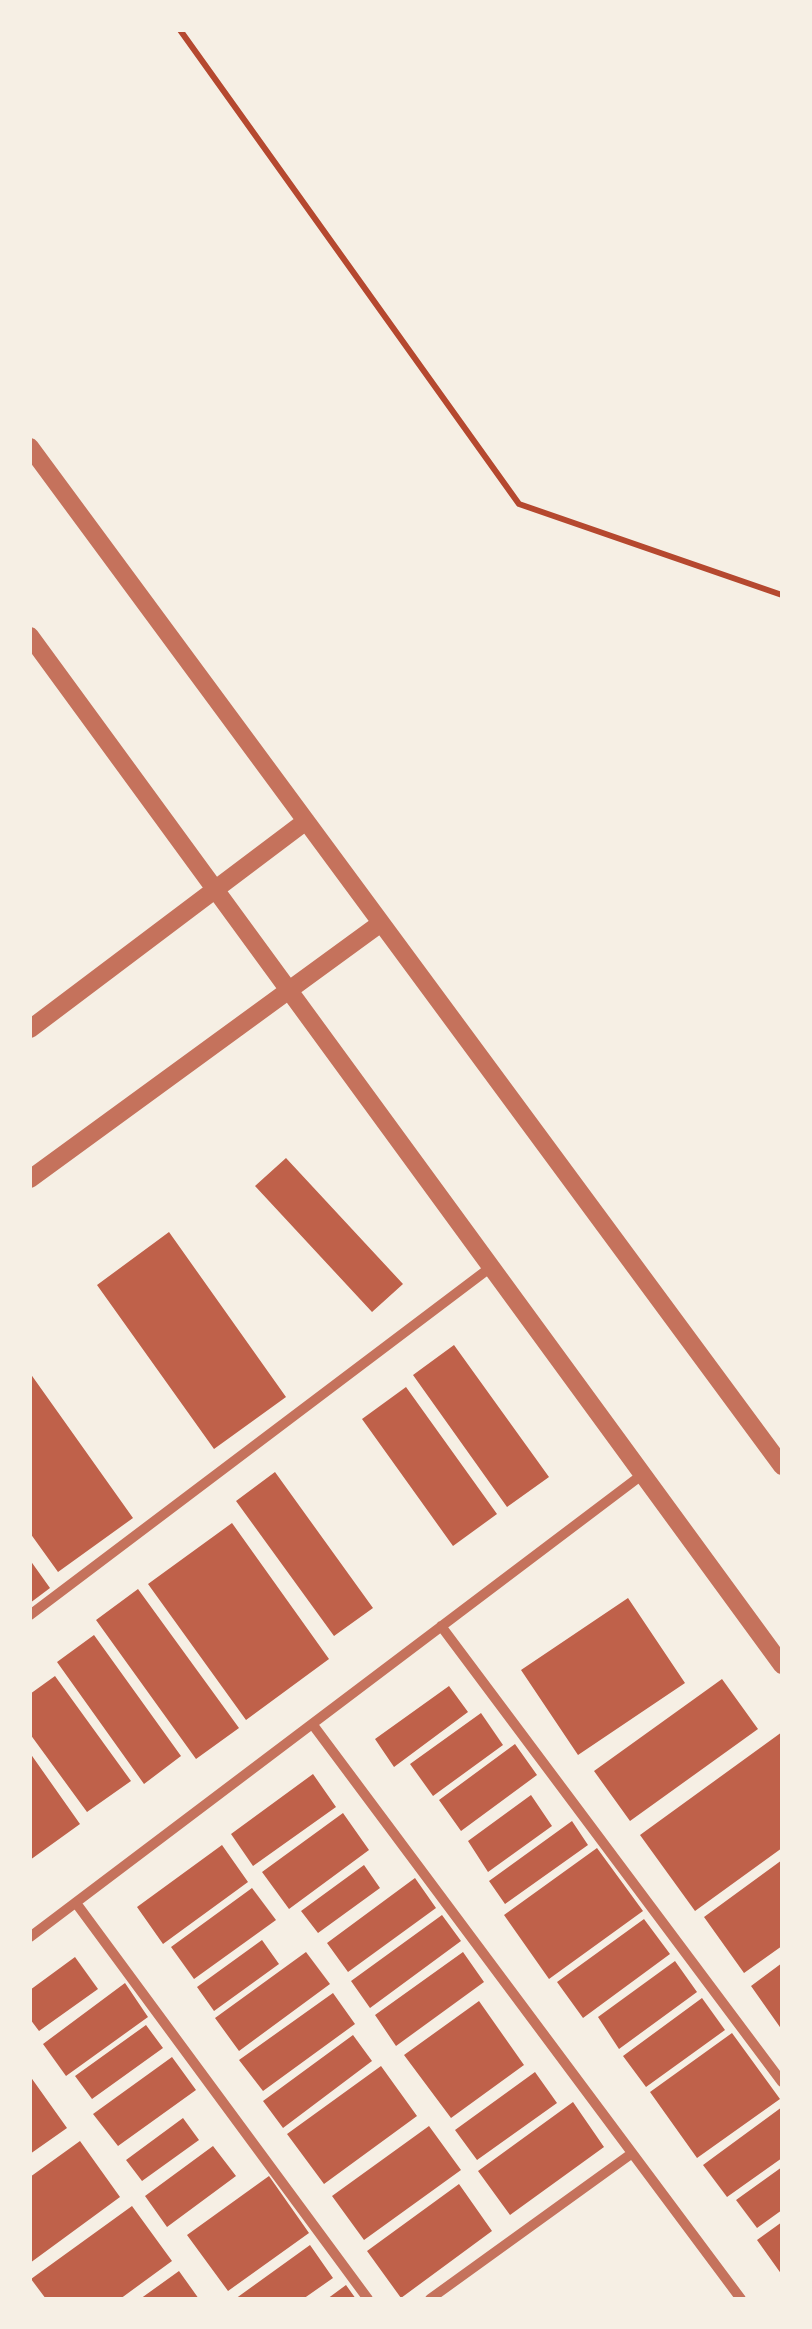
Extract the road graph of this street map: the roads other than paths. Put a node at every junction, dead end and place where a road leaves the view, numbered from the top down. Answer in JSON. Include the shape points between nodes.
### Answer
{"nodes":[{"id":1,"x":30,"y":447,"type":"edge"},
{"id":2,"x":30,"y":636,"type":"edge"},
{"id":3,"x":306,"y":820,"type":"junction"},
{"id":4,"x":215,"y":889,"type":"junction"},
{"id":5,"x":381,"y":922,"type":"junction"},
{"id":6,"x":289,"y":990,"type":"junction"},
{"id":7,"x":30,"y":1029,"type":"edge"},
{"id":8,"x":30,"y":1179,"type":"edge"},
{"id":9,"x":491,"y":1267,"type":"junction"},
{"id":10,"x":782,"y":1466,"type":"edge"},
{"id":11,"x":643,"y":1474,"type":"junction"},
{"id":12,"x":30,"y":1616,"type":"edge"},
{"id":13,"x":441,"y":1626,"type":"junction"},
{"id":14,"x":782,"y":1665,"type":"edge"},
{"id":15,"x":313,"y":1725,"type":"junction"},
{"id":16,"x":76,"y":1903,"type":"junction"},
{"id":17,"x":30,"y":1937,"type":"edge"},
{"id":18,"x":782,"y":2082,"type":"edge"},
{"id":19,"x":631,"y":2154,"type":"junction"},
{"id":20,"x":368,"y":2299,"type":"edge"},
{"id":21,"x":430,"y":2299,"type":"edge"},
{"id":22,"x":741,"y":2299,"type":"edge"}],
"edges":[{"from":1,"to":3,"type":"street"},
{"from":2,"to":4,"type":"street"},
{"from":3,"to":4,"type":"street"},
{"from":3,"to":5,"type":"street"},
{"from":4,"to":6,"type":"street"},
{"from":4,"to":7,"type":"street"},
{"from":5,"to":6,"type":"street"},
{"from":5,"to":10,"type":"street"},
{"from":6,"to":8,"type":"street"},
{"from":6,"to":9,"type":"street"},
{"from":9,"to":11,"type":"street"},
{"from":9,"to":12,"type":"street"},
{"from":11,"to":13,"type":"street"},
{"from":11,"to":14,"type":"street"},
{"from":13,"to":15,"type":"street"},
{"from":13,"to":18,"type":"street"},
{"from":15,"to":16,"type":"street"},
{"from":15,"to":19,"type":"street"},
{"from":16,"to":17,"type":"street"},
{"from":16,"to":20,"type":"street"},
{"from":19,"to":21,"type":"street"},
{"from":19,"to":22,"type":"street"}]}
